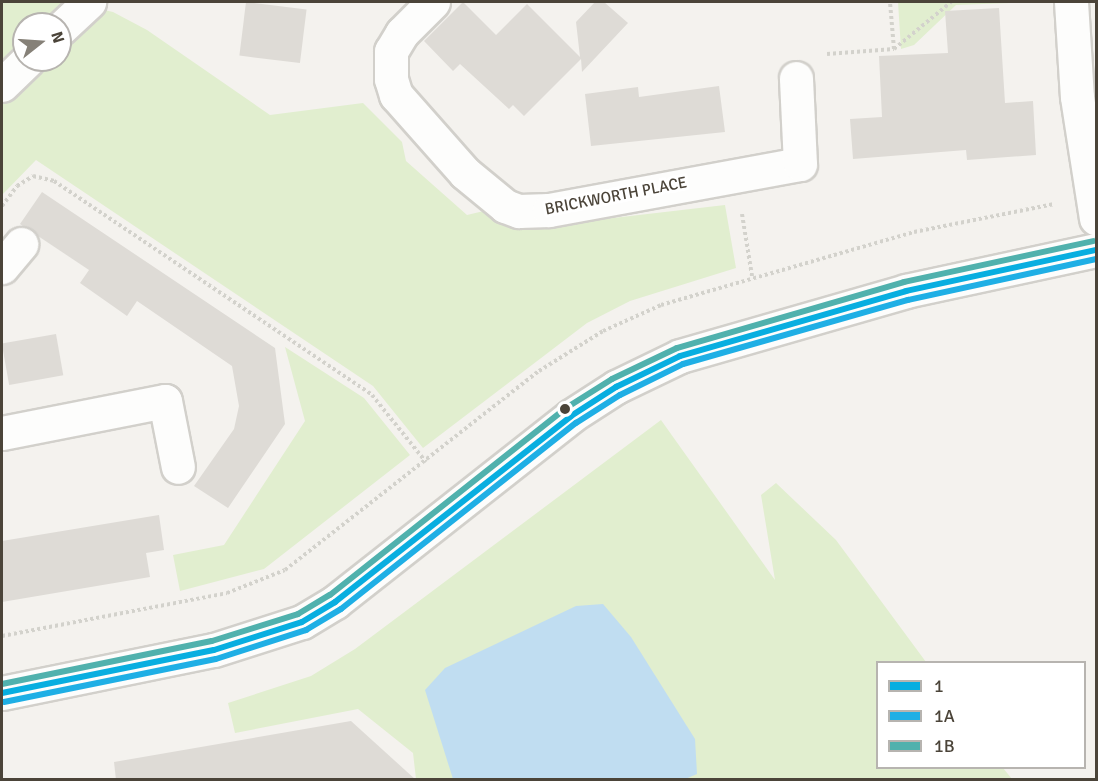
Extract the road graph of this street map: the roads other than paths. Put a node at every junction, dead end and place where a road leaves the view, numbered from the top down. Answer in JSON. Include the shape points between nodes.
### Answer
{"nodes":[{"id":1,"x":89,"y":2,"type":"edge"},
{"id":2,"x":434,"y":2,"type":"edge"},
{"id":3,"x":1071,"y":2,"type":"edge"},
{"id":4,"x":72,"y":18,"type":"edge"},
{"id":5,"x":16,"y":72,"type":"edge"},
{"id":6,"x":796,"y":78,"type":"road end"},
{"id":7,"x":2,"y":86,"type":"edge"},
{"id":8,"x":1096,"y":219,"type":"edge"},
{"id":9,"x":1096,"y":250,"type":"edge"},
{"id":10,"x":2,"y":433,"type":"edge"},
{"id":11,"x":178,"y":467,"type":"dead end"},
{"id":12,"x":2,"y":693,"type":"edge"}],
"edges":[{"from":1,"to":4,"type":"street"},
{"from":2,"to":6,"type":"street","name":"BRICKWORTH PLACE","via":[[391,51],[391,79],[396,95],[465,173],[506,206],[549,210],[800,164]]},
{"from":3,"to":8,"type":"street","via":[[1077,97]]},
{"from":5,"to":7,"type":"street"},
{"from":9,"to":12,"type":"street","via":[[906,291],[672,359],[571,416],[335,602],[302,622],[214,650]]},
{"from":10,"to":11,"type":"street","via":[[165,401]]}]}
